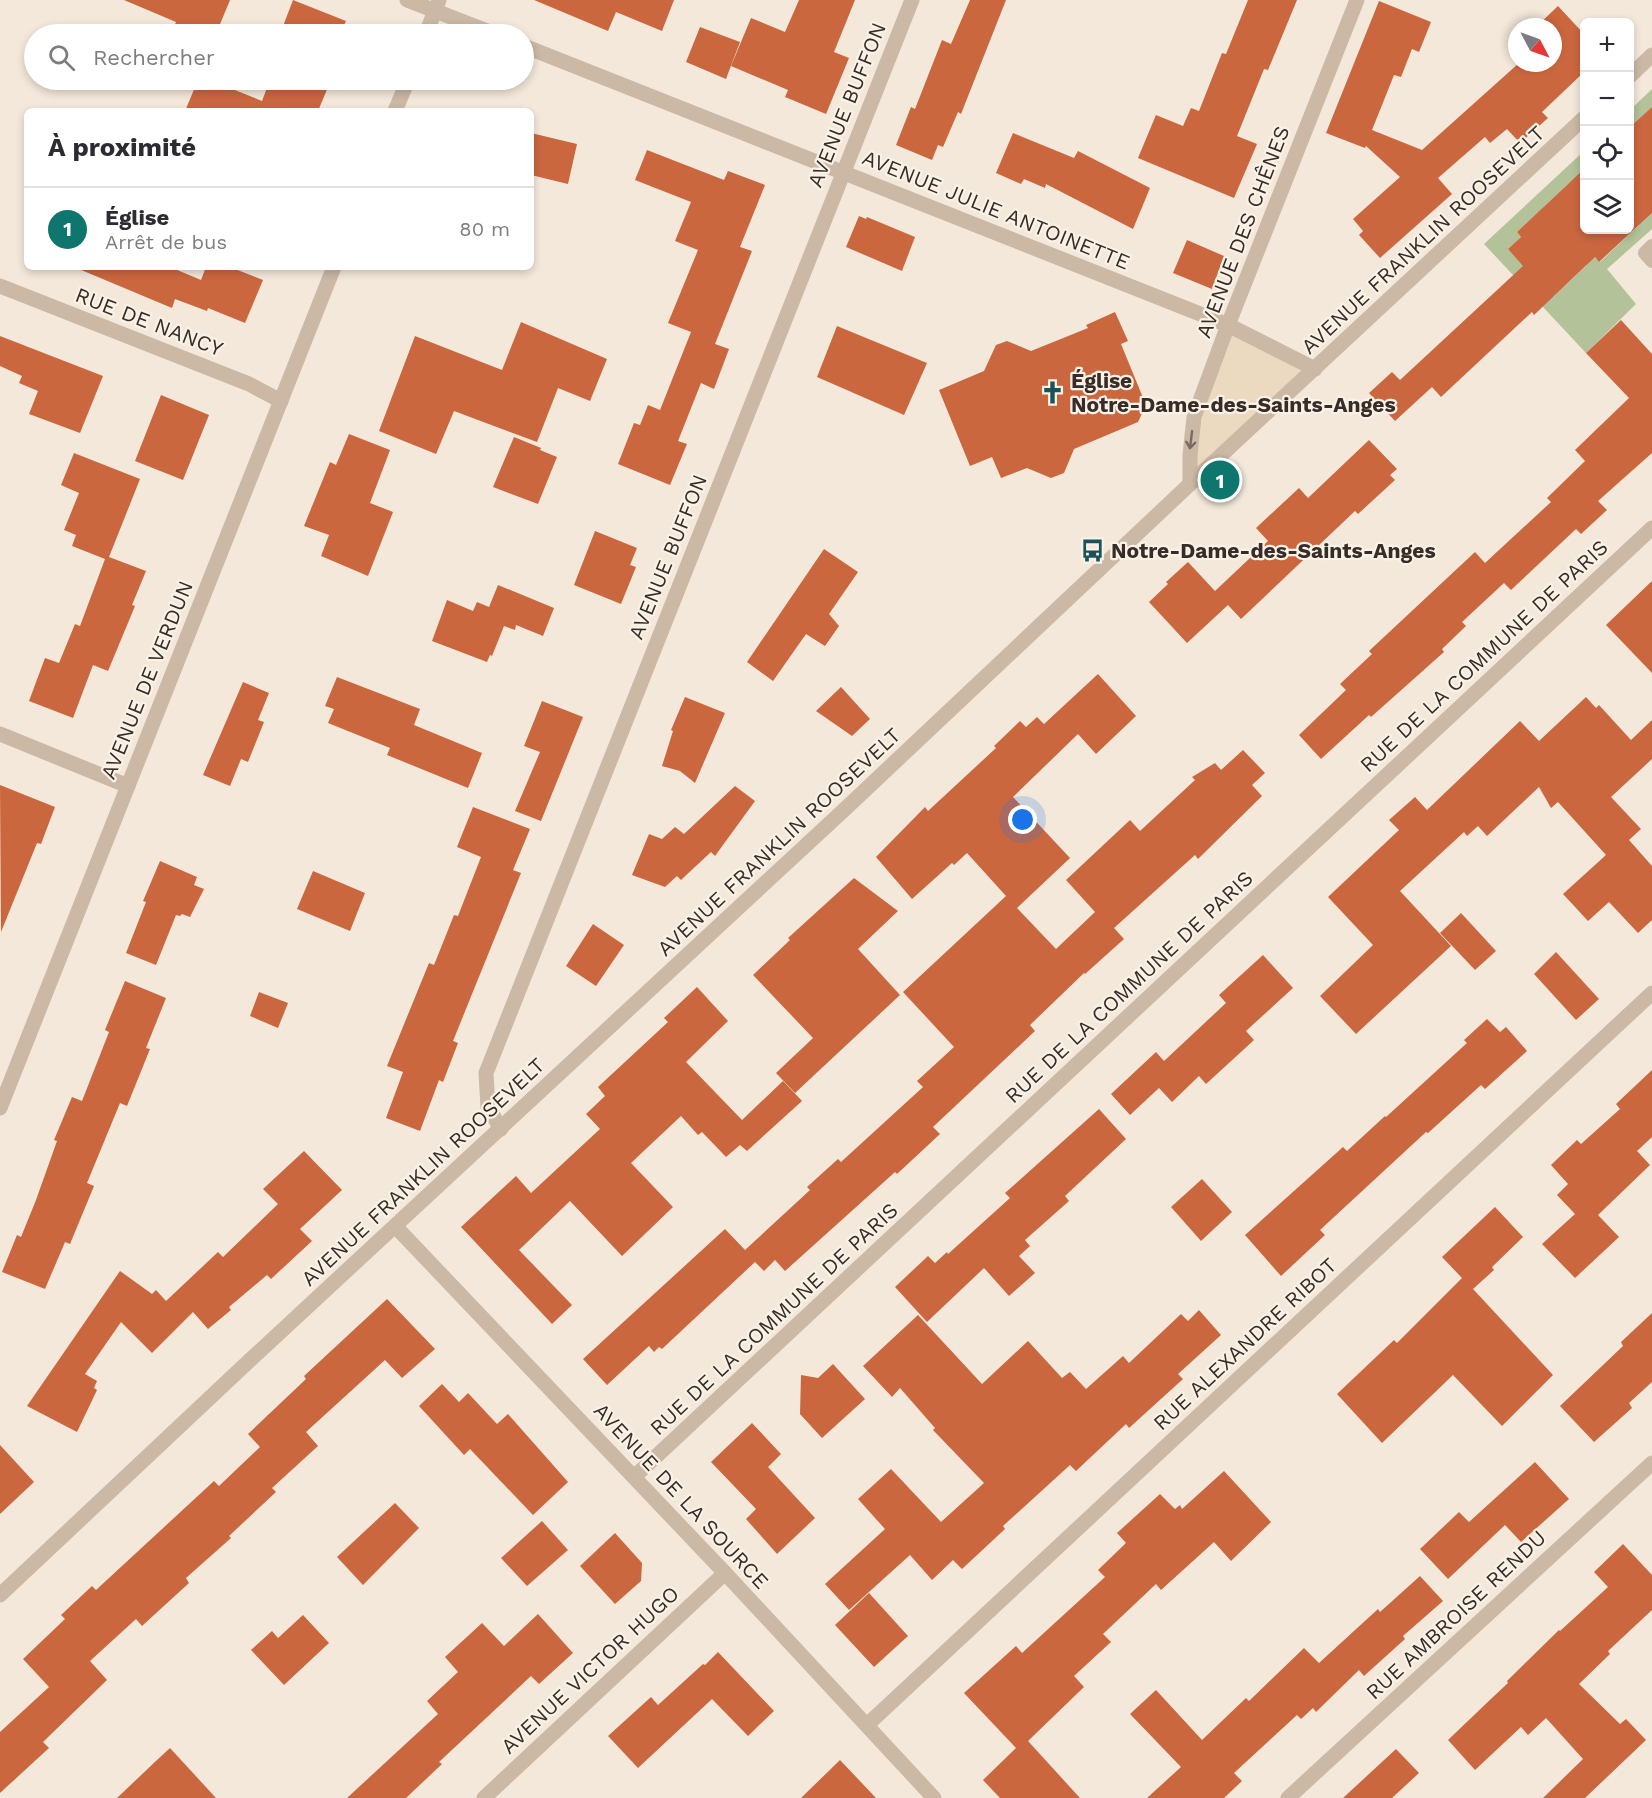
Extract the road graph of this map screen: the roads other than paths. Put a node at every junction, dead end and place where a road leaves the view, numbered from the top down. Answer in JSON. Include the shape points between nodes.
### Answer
{"nodes":[{"id":1,"x":407,"y":0,"type":"edge"},
{"id":2,"x":912,"y":0,"type":"edge"},
{"id":3,"x":1357,"y":0,"type":"edge"},
{"id":4,"x":437,"y":6,"type":"edge"},
{"id":5,"x":430,"y":24,"type":"edge"},
{"id":6,"x":474,"y":24,"type":"edge"},
{"id":7,"x":534,"y":50,"type":"edge"},
{"id":8,"x":1652,"y":55,"type":"edge"},
{"id":9,"x":1633,"y":72,"type":"edge"},
{"id":10,"x":404,"y":90,"type":"edge"},
{"id":11,"x":396,"y":108,"type":"edge"},
{"id":12,"x":1580,"y":122,"type":"edge"},
{"id":13,"x":843,"y":172,"type":"junction"},
{"id":14,"x":1652,"y":246,"type":"edge"},
{"id":15,"x":1652,"y":261,"type":"edge"},
{"id":16,"x":333,"y":270,"type":"edge"},
{"id":17,"x":0,"y":286,"type":"edge"},
{"id":18,"x":1228,"y":325,"type":"junction"},
{"id":19,"x":1315,"y":369,"type":"junction"},
{"id":20,"x":281,"y":401,"type":"junction"},
{"id":21,"x":1190,"y":484,"type":"junction"},
{"id":22,"x":1652,"y":528,"type":"edge"},
{"id":23,"x":0,"y":734,"type":"edge"},
{"id":24,"x":128,"y":786,"type":"junction"},
{"id":25,"x":1652,"y":993,"type":"edge"},
{"id":26,"x":0,"y":1108,"type":"edge"},
{"id":27,"x":501,"y":1129,"type":"junction"},
{"id":28,"x":395,"y":1226,"type":"junction"},
{"id":29,"x":1652,"y":1463,"type":"edge"},
{"id":30,"x":634,"y":1477,"type":"junction"},
{"id":31,"x":725,"y":1573,"type":"junction"},
{"id":32,"x":0,"y":1594,"type":"edge"},
{"id":33,"x":867,"y":1725,"type":"junction"},
{"id":34,"x":483,"y":1798,"type":"edge"},
{"id":35,"x":934,"y":1798,"type":"edge"},
{"id":36,"x":1288,"y":1798,"type":"edge"}],
"edges":[{"from":1,"to":4,"type":"street"},
{"from":2,"to":13,"type":"street","name":"AVENUE BUFFON"},
{"from":3,"to":18,"type":"street","name":"AVENUE DES CHÊNES"},
{"from":4,"to":5,"type":"street"},
{"from":4,"to":6,"type":"street"},
{"from":7,"to":13,"type":"street","name":"AVENUE JULIE ANTOINETTE"},
{"from":8,"to":9,"type":"street"},
{"from":10,"to":11,"type":"street"},
{"from":12,"to":19,"type":"street","name":"AVENUE FRANKLIN ROOSEVELT"},
{"from":13,"to":18,"type":"street","name":"AVENUE JULIE ANTOINETTE"},
{"from":13,"to":27,"type":"street","name":"AVENUE BUFFON","via":[[486,1073],[488,1107]]},
{"from":14,"to":15,"type":"lane","via":[[1645,253]]},
{"from":16,"to":20,"type":"street","name":"AVENUE DE VERDUN"},
{"from":17,"to":20,"type":"street","name":"RUE DE NANCY","via":[[249,384]]},
{"from":18,"to":19,"type":"street","name":"AVENUE JULIE ANTOINETTE"},
{"from":18,"to":21,"type":"street","name":"AVENUE DES CHÊNES","one_way":true,"via":[[1194,417]]},
{"from":19,"to":21,"type":"street","name":"AVENUE FRANKLIN ROOSEVELT"},
{"from":20,"to":24,"type":"street","name":"AVENUE DE VERDUN"},
{"from":21,"to":27,"type":"street","name":"AVENUE FRANKLIN ROOSEVELT"},
{"from":22,"to":30,"type":"street","name":"RUE DE LA COMMUNE DE PARIS"},
{"from":23,"to":24,"type":"street"},
{"from":24,"to":26,"type":"street","name":"AVENUE DE VERDUN"},
{"from":25,"to":33,"type":"street","name":"RUE ALEXANDRE RIBOT"},
{"from":27,"to":28,"type":"street","name":"AVENUE FRANKLIN ROOSEVELT"},
{"from":28,"to":30,"type":"street","name":"AVENUE DE LA SOURCE"},
{"from":28,"to":32,"type":"street","name":"AVENUE FRANKLIN ROOSEVELT"},
{"from":29,"to":36,"type":"street","name":"RUE AMBROISE RENDU"},
{"from":30,"to":31,"type":"street","name":"AVENUE DE LA SOURCE"},
{"from":31,"to":33,"type":"street","name":"AVENUE DE LA SOURCE"},
{"from":31,"to":34,"type":"street","name":"AVENUE VICTOR HUGO"},
{"from":33,"to":35,"type":"street","name":"AVENUE DE LA SOURCE"}]}
